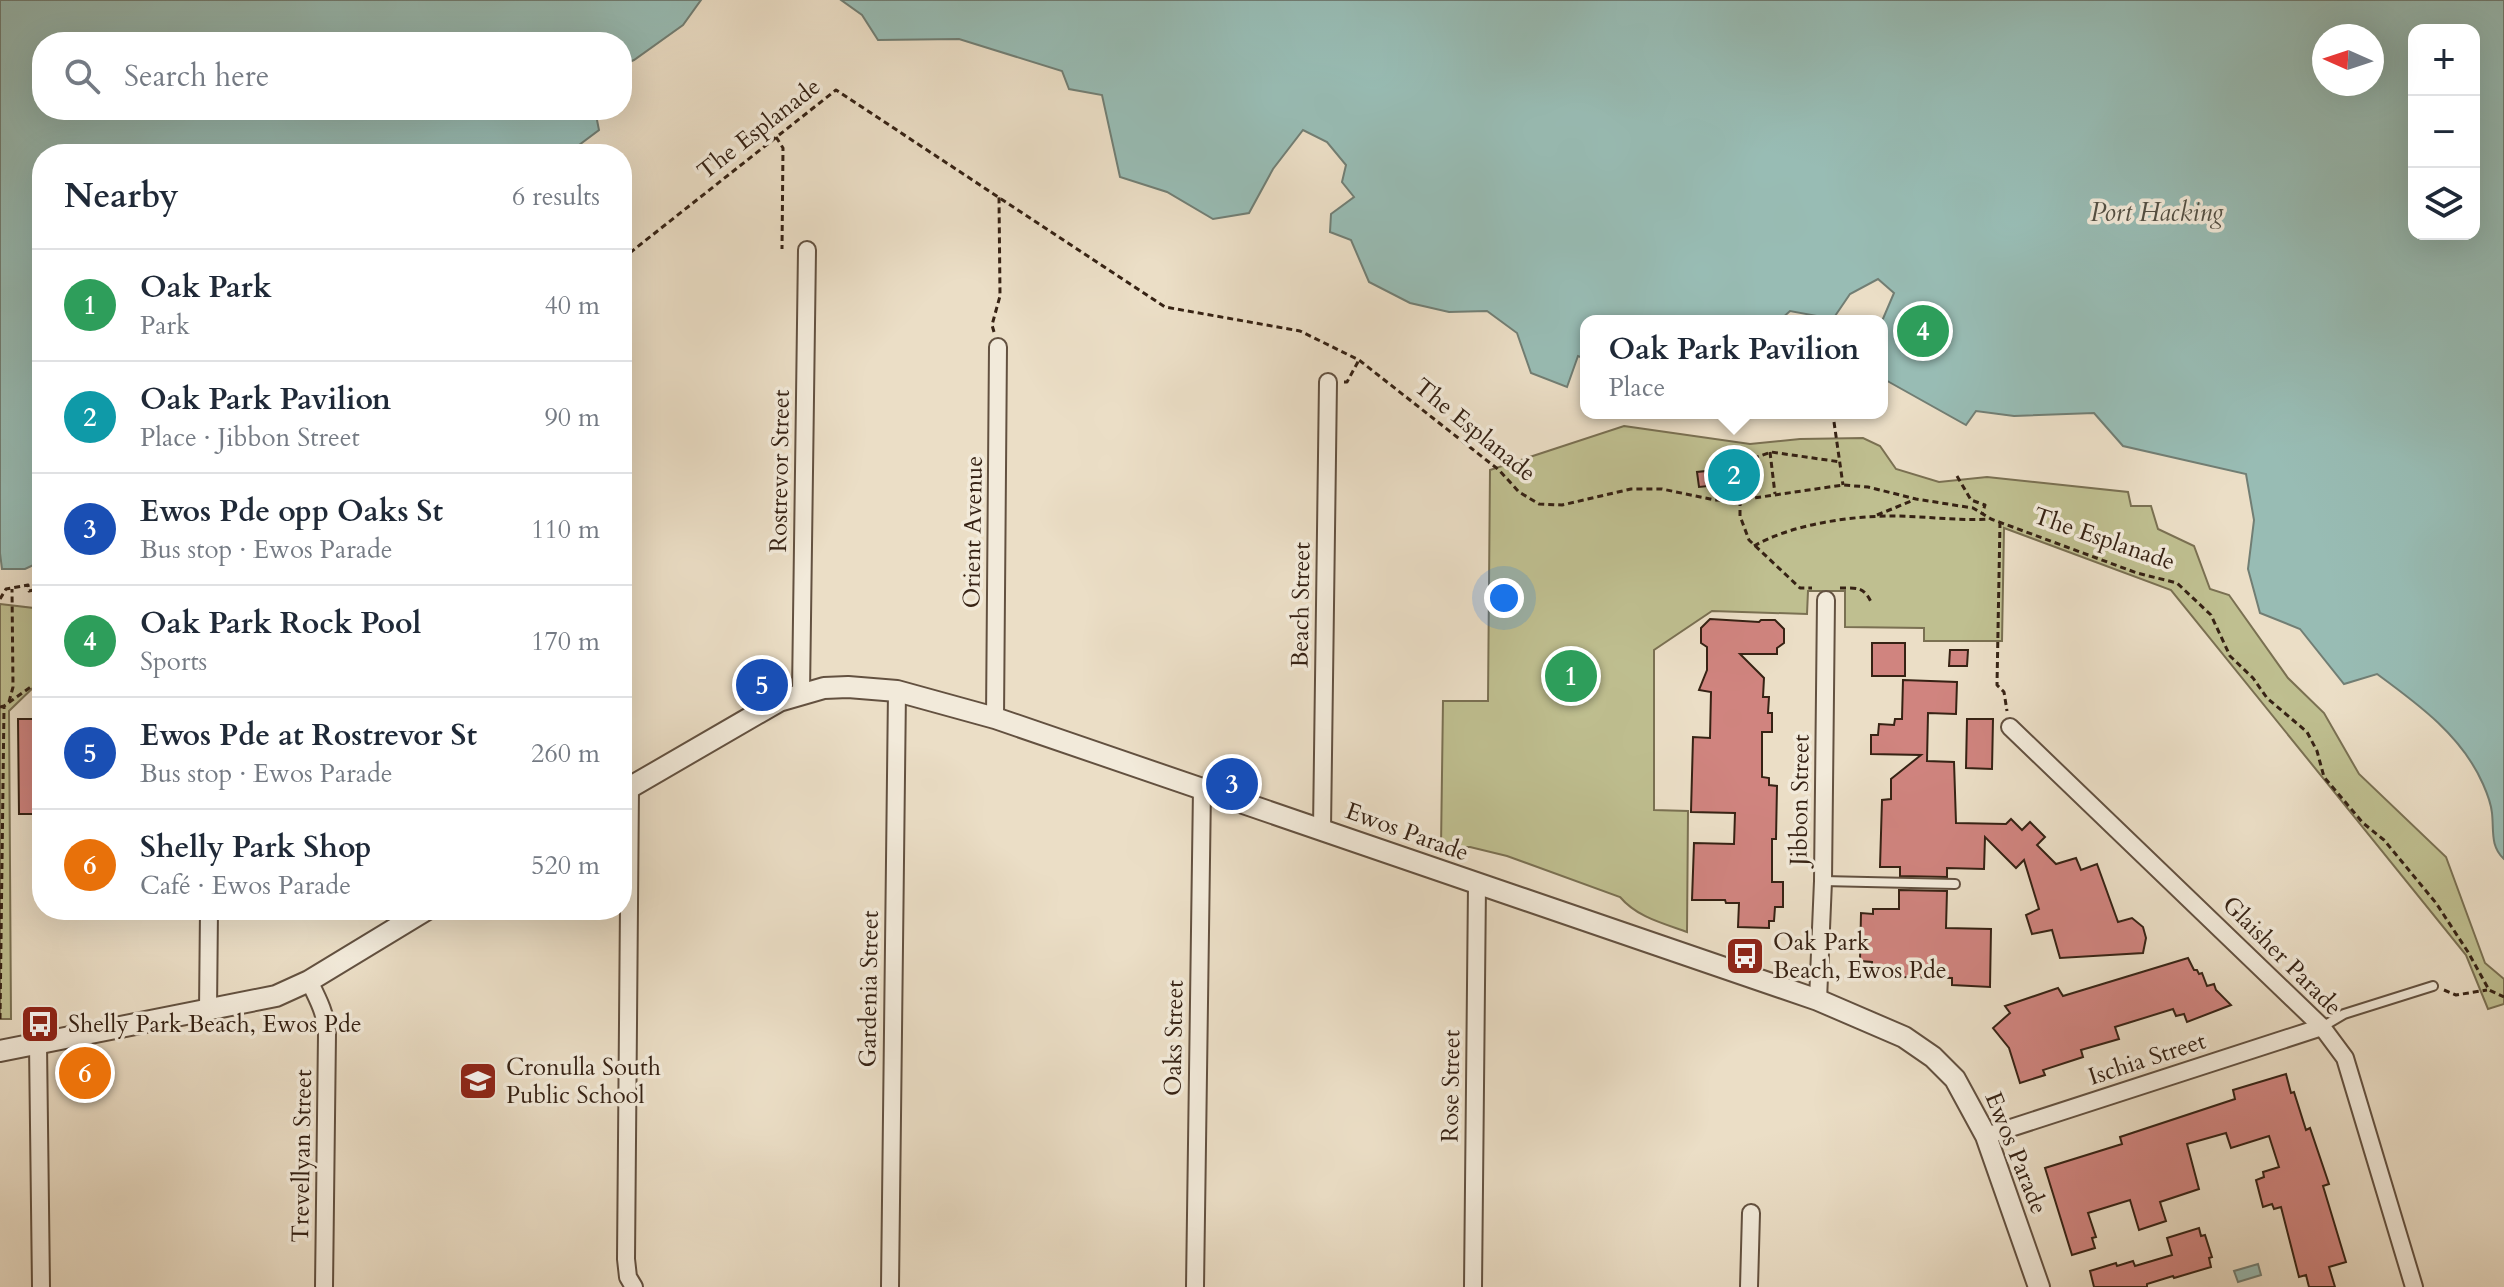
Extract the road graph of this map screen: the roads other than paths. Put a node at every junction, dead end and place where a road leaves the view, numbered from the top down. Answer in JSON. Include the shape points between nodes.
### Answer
{"nodes":[{"id":1,"x":807,"y":250,"type":"dead end"},
{"id":2,"x":998,"y":347,"type":"road end"},
{"id":3,"x":1328,"y":382,"type":"road end"},
{"id":4,"x":1824,"y":592,"type":"road end"},
{"id":5,"x":897,"y":691,"type":"junction"},
{"id":6,"x":801,"y":693,"type":"junction"},
{"id":7,"x":995,"y":718,"type":"junction"},
{"id":8,"x":2010,"y":727,"type":"road end"},
{"id":9,"x":632,"y":785,"type":"edge"},
{"id":10,"x":1202,"y":789,"type":"junction"},
{"id":11,"x":1322,"y":829,"type":"junction"},
{"id":12,"x":1823,"y":881,"type":"junction"},
{"id":13,"x":1955,"y":884,"type":"dead end"},
{"id":14,"x":1477,"y":885,"type":"junction"},
{"id":15,"x":209,"y":920,"type":"edge"},
{"id":16,"x":410,"y":920,"type":"edge"},
{"id":17,"x":626,"y":920,"type":"edge"},
{"id":18,"x":309,"y":981,"type":"junction"},
{"id":19,"x":2433,"y":986,"type":"road end"},
{"id":20,"x":1818,"y":1000,"type":"junction"},
{"id":21,"x":208,"y":1010,"type":"junction"},
{"id":22,"x":2322,"y":1027,"type":"junction"},
{"id":23,"x":38,"y":1044,"type":"junction"},
{"id":24,"x":0,"y":1051,"type":"edge"},
{"id":25,"x":1986,"y":1136,"type":"junction"},
{"id":26,"x":1751,"y":1213,"type":"dead end"},
{"id":27,"x":41,"y":1287,"type":"edge"},
{"id":28,"x":324,"y":1287,"type":"edge"},
{"id":29,"x":634,"y":1287,"type":"edge"},
{"id":30,"x":890,"y":1287,"type":"edge"},
{"id":31,"x":1195,"y":1287,"type":"edge"},
{"id":32,"x":1473,"y":1287,"type":"edge"},
{"id":33,"x":1749,"y":1287,"type":"edge"},
{"id":34,"x":2039,"y":1287,"type":"edge"},
{"id":35,"x":2414,"y":1287,"type":"edge"}],
"edges":[{"from":1,"to":6,"type":"street","name":"Rostrevor Street"},
{"from":2,"to":7,"type":"street","name":"Orient Avenue"},
{"from":3,"to":11,"type":"street","name":"Beach Street"},
{"from":4,"to":12,"type":"street","name":"Jibbon Street"},
{"from":5,"to":6,"type":"street","name":"Ewos Parade","via":[[848,687]]},
{"from":5,"to":7,"type":"street","name":"Ewos Parade"},
{"from":5,"to":30,"type":"street","name":"Gardenia Street"},
{"from":6,"to":9,"type":"street","name":"Ewos Parade","via":[[759,711]]},
{"from":7,"to":10,"type":"street","name":"Ewos Parade"},
{"from":8,"to":22,"type":"street","name":"Glaisher Parade"},
{"from":10,"to":11,"type":"street","name":"Ewos Parade"},
{"from":10,"to":31,"type":"street","name":"Oaks Street"},
{"from":11,"to":14,"type":"street","name":"Ewos Parade"},
{"from":12,"to":13,"type":"lane"},
{"from":12,"to":20,"type":"street","name":"Jibbon Street"},
{"from":14,"to":20,"type":"street","name":"Ewos Parade"},
{"from":14,"to":32,"type":"street","name":"Rose Street"},
{"from":15,"to":21,"type":"street"},
{"from":16,"to":18,"type":"street"},
{"from":17,"to":29,"type":"street","via":[[626,1259]]},
{"from":18,"to":21,"type":"street","via":[[276,996]]},
{"from":18,"to":28,"type":"street","name":"Trevellyan Street","via":[[327,1020]]},
{"from":19,"to":22,"type":"lane","via":[[2344,1014]]},
{"from":20,"to":25,"type":"street","name":"Ewos Parade","via":[[1904,1037],[1933,1057],[1955,1079]]},
{"from":21,"to":23,"type":"street"},
{"from":22,"to":25,"type":"street","name":"Ischia Street"},
{"from":22,"to":35,"type":"street","name":"Glaisher Parade","via":[[2345,1058]]},
{"from":23,"to":24,"type":"street"},
{"from":23,"to":27,"type":"street"},
{"from":25,"to":34,"type":"street","name":"Ewos Parade"},
{"from":26,"to":33,"type":"street"}]}
